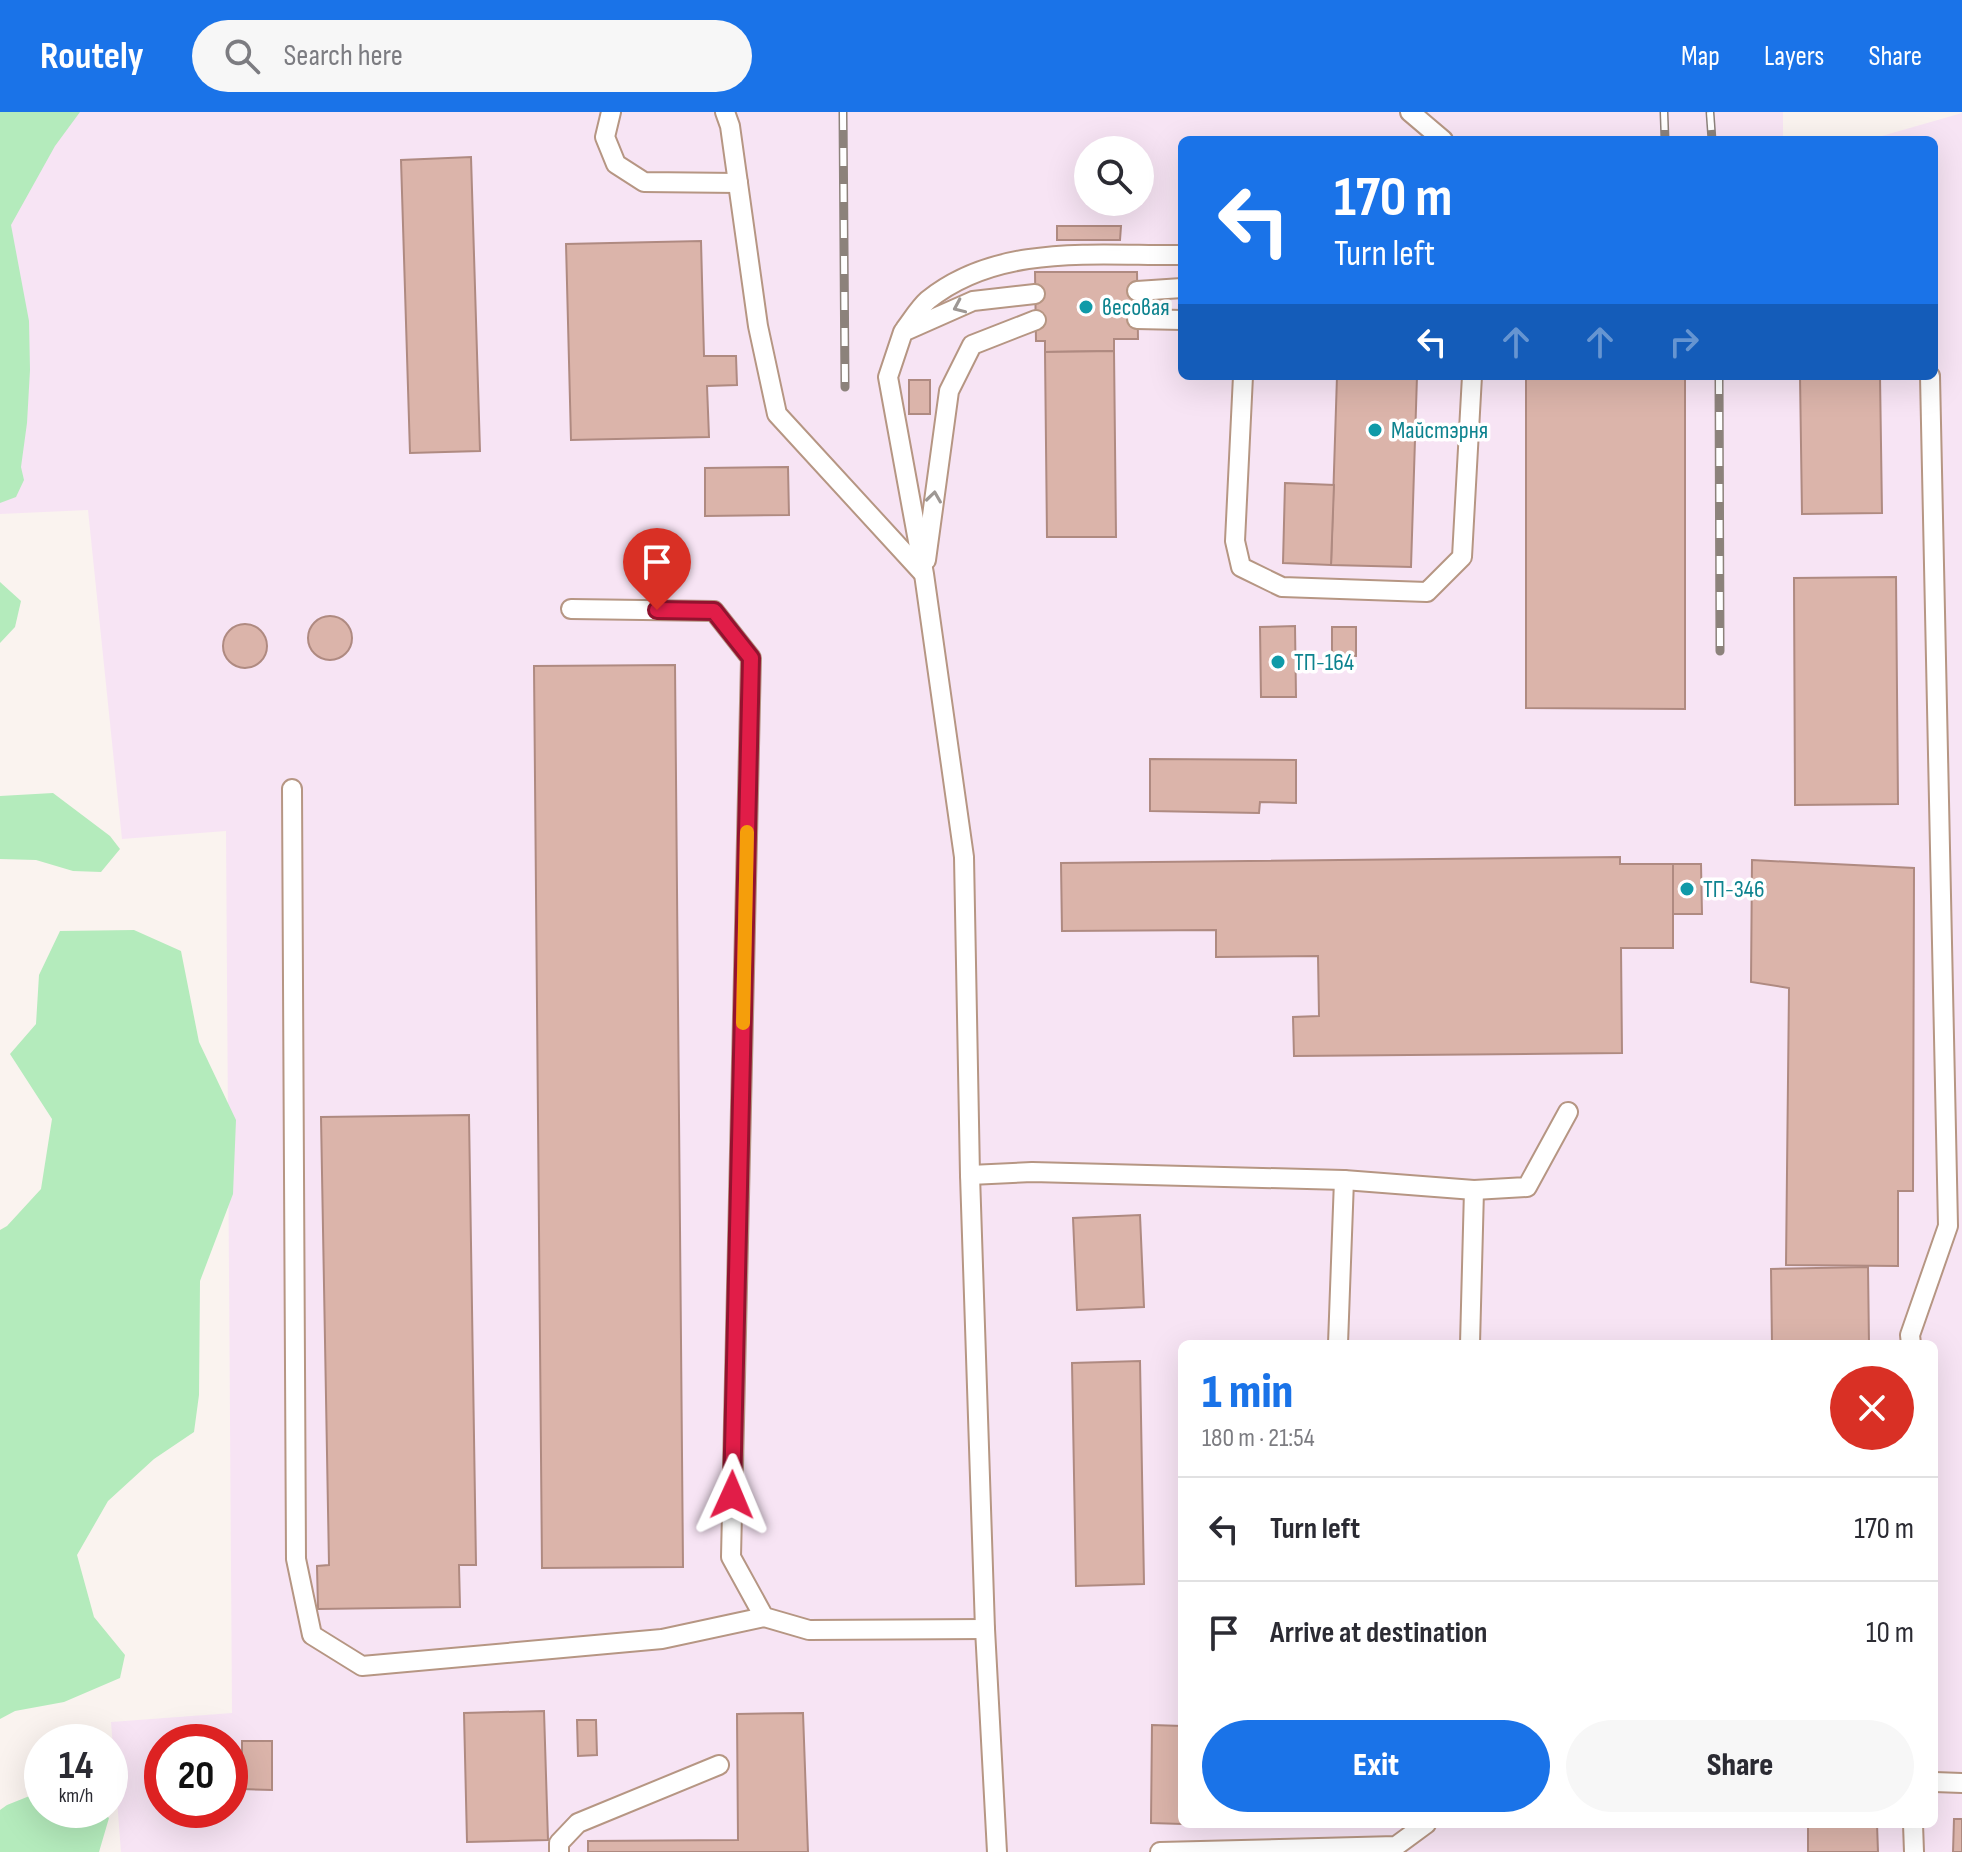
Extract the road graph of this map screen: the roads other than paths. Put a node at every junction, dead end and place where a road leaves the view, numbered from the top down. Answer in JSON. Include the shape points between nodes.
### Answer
{"nodes":[{"id":1,"x":611,"y":112,"type":"edge"},
{"id":2,"x":725,"y":112,"type":"edge"},
{"id":3,"x":1410,"y":112,"type":"edge"},
{"id":4,"x":1438,"y":136,"type":"edge"},
{"id":5,"x":738,"y":183,"type":"junction"},
{"id":6,"x":1178,"y":255,"type":"edge"},
{"id":7,"x":1178,"y":288,"type":"edge"},
{"id":8,"x":1137,"y":291,"type":"dead end"},
{"id":9,"x":1035,"y":294,"type":"dead end"},
{"id":10,"x":1137,"y":319,"type":"dead end"},
{"id":11,"x":1036,"y":320,"type":"dead end"},
{"id":12,"x":1178,"y":320,"type":"edge"},
{"id":13,"x":903,"y":332,"type":"junction"},
{"id":14,"x":1243,"y":380,"type":"edge"},
{"id":15,"x":1472,"y":380,"type":"edge"},
{"id":16,"x":1930,"y":380,"type":"edge"},
{"id":17,"x":924,"y":574,"type":"junction"},
{"id":18,"x":571,"y":609,"type":"dead end"},
{"id":19,"x":292,"y":789,"type":"dead end"},
{"id":20,"x":1568,"y":1112,"type":"dead end"},
{"id":21,"x":970,"y":1175,"type":"junction"},
{"id":22,"x":1344,"y":1180,"type":"junction"},
{"id":23,"x":1474,"y":1190,"type":"junction"},
{"id":24,"x":1955,"y":1226,"type":"edge"},
{"id":25,"x":1338,"y":1340,"type":"edge"},
{"id":26,"x":1470,"y":1340,"type":"edge"},
{"id":27,"x":1911,"y":1340,"type":"edge"},
{"id":28,"x":764,"y":1617,"type":"junction"},
{"id":29,"x":985,"y":1629,"type":"junction"},
{"id":30,"x":719,"y":1765,"type":"dead end"},
{"id":31,"x":1938,"y":1782,"type":"edge"},
{"id":32,"x":1962,"y":1783,"type":"edge"},
{"id":33,"x":1421,"y":1828,"type":"edge"},
{"id":34,"x":1913,"y":1828,"type":"edge"},
{"id":35,"x":559,"y":1852,"type":"edge"},
{"id":36,"x":997,"y":1852,"type":"edge"},
{"id":37,"x":1160,"y":1852,"type":"edge"},
{"id":38,"x":1914,"y":1852,"type":"edge"}],
"edges":[{"from":1,"to":5,"type":"lane","via":[[605,137],[616,164],[644,182]]},
{"from":2,"to":5,"type":"lane"},
{"from":3,"to":4,"type":"lane"},
{"from":5,"to":17,"type":"lane","via":[[758,326],[777,414]]},
{"from":6,"to":13,"type":"lane","via":[[1032,256],[973,272],[926,301]]},
{"from":7,"to":8,"type":"lane"},
{"from":9,"to":13,"type":"lane","one_way":true,"via":[[973,301]]},
{"from":10,"to":12,"type":"lane"},
{"from":17,"to":11,"type":"lane","one_way":true,"via":[[949,391],[972,345]]},
{"from":13,"to":17,"type":"lane","via":[[888,377]]},
{"from":14,"to":15,"type":"lane","via":[[1235,541],[1241,567],[1282,587],[1427,592],[1462,557]]},
{"from":16,"to":24,"type":"lane"},
{"from":17,"to":21,"type":"lane","via":[[964,857]]},
{"from":18,"to":28,"type":"lane","via":[[714,611],[751,658],[731,1557]]},
{"from":19,"to":28,"type":"lane","via":[[296,1559],[312,1635],[362,1666],[662,1639]]},
{"from":20,"to":23,"type":"lane","via":[[1527,1187]]},
{"from":21,"to":22,"type":"lane"},
{"from":21,"to":29,"type":"lane"},
{"from":22,"to":23,"type":"lane"},
{"from":22,"to":25,"type":"lane"},
{"from":23,"to":26,"type":"lane"},
{"from":24,"to":27,"type":"lane"},
{"from":28,"to":29,"type":"lane","via":[[809,1630]]},
{"from":29,"to":36,"type":"lane"},
{"from":30,"to":35,"type":"lane","via":[[578,1823],[559,1843]]},
{"from":31,"to":32,"type":"lane"},
{"from":33,"to":37,"type":"lane","via":[[1396,1846]]},
{"from":34,"to":38,"type":"lane"}]}
